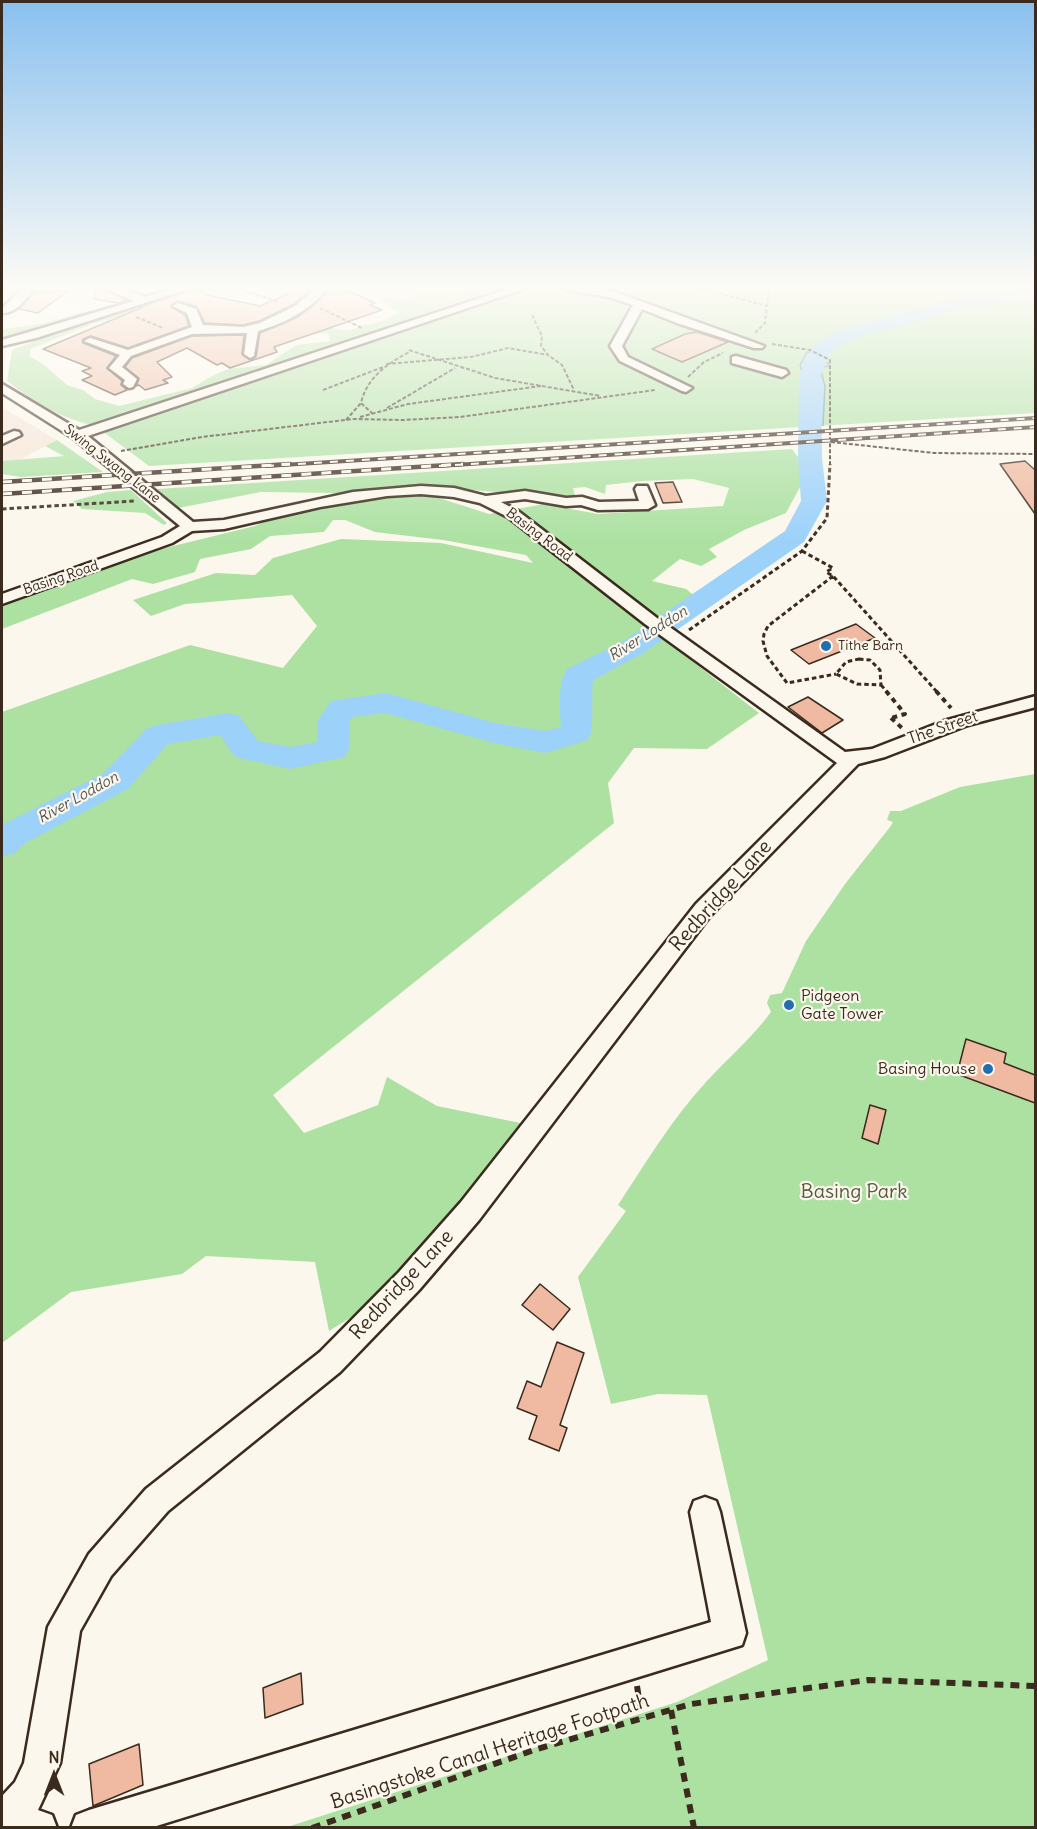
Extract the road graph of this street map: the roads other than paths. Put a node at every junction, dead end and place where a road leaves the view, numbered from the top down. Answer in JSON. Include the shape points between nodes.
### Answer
{"nodes":[{"id":1,"x":121,"y":372,"type":"edge"},
{"id":2,"x":270,"y":372,"type":"edge"},
{"id":3,"x":653,"y":372,"type":"edge"},
{"id":4,"x":129,"y":384,"type":"dead end"},
{"id":5,"x":684,"y":387,"type":"road end"},
{"id":6,"x":2,"y":388,"type":"edge"},
{"id":7,"x":78,"y":435,"type":"junction"},
{"id":8,"x":642,"y":489,"type":"dead end"},
{"id":9,"x":525,"y":495,"type":"junction"},
{"id":10,"x":483,"y":500,"type":"junction"},
{"id":11,"x":513,"y":514,"type":"junction"},
{"id":12,"x":188,"y":527,"type":"junction"},
{"id":13,"x":2,"y":599,"type":"edge"},
{"id":14,"x":1035,"y":701,"type":"edge"},
{"id":15,"x":852,"y":759,"type":"junction"},
{"id":16,"x":705,"y":1512,"type":"dead end"},
{"id":17,"x":2,"y":1818,"type":"edge"},
{"id":18,"x":39,"y":1827,"type":"edge"},
{"id":19,"x":89,"y":1827,"type":"edge"}],
"edges":[{"from":1,"to":4,"type":"street","via":[[131,379]]},
{"from":2,"to":7,"type":"street"},
{"from":3,"to":5,"type":"street"},
{"from":6,"to":7,"type":"street","name":"Swing Swang Lane"},
{"from":7,"to":12,"type":"street","name":"Swing Swang Lane"},
{"from":8,"to":9,"type":"street","via":[[648,505],[598,506]]},
{"from":9,"to":10,"type":"street"},
{"from":9,"to":11,"type":"street"},
{"from":10,"to":11,"type":"street","name":"Basing Road"},
{"from":10,"to":12,"type":"street","name":"Basing Road","via":[[424,490],[379,493],[230,523]]},
{"from":11,"to":15,"type":"street","name":"Basing Road","via":[[674,639],[834,754]]},
{"from":12,"to":13,"type":"street","name":"Basing Road","via":[[167,540]]},
{"from":14,"to":15,"type":"street","name":"The Street","via":[[935,729],[871,756]]},
{"from":15,"to":17,"type":"street","name":"Redbridge Lane","via":[[703,910],[470,1211],[410,1281],[330,1362],[157,1500],[100,1565],[64,1628],[42,1763],[22,1803]]},
{"from":16,"to":19,"type":"street","via":[[730,1633]]},
{"from":17,"to":18,"type":"street"}]}
